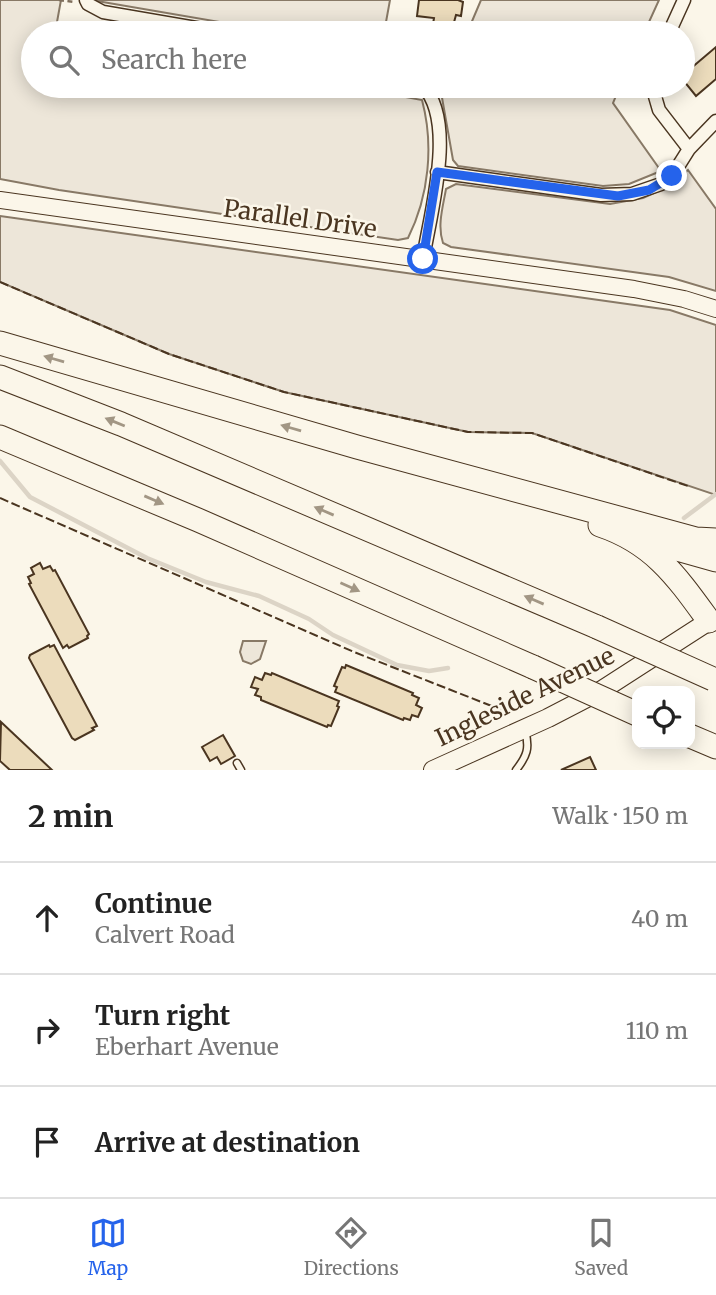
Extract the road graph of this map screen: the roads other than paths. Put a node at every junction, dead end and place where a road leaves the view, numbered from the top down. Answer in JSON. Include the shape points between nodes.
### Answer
{"nodes":[{"id":1,"x":684,"y":0,"type":"edge"},
{"id":2,"x":87,"y":2,"type":"edge"},
{"id":3,"x":155,"y":21,"type":"edge"},
{"id":4,"x":674,"y":21,"type":"edge"},
{"id":5,"x":430,"y":98,"type":"edge"},
{"id":6,"x":656,"y":98,"type":"edge"},
{"id":7,"x":716,"y":121,"type":"edge"},
{"id":8,"x":689,"y":149,"type":"junction"},
{"id":9,"x":437,"y":172,"type":"junction"},
{"id":10,"x":0,"y":200,"type":"edge"},
{"id":11,"x":423,"y":259,"type":"junction"},
{"id":12,"x":716,"y":309,"type":"edge"},
{"id":13,"x":0,"y":343,"type":"edge"},
{"id":14,"x":0,"y":377,"type":"edge"},
{"id":15,"x":0,"y":437,"type":"edge"},
{"id":16,"x":357,"y":447,"type":"junction"},
{"id":17,"x":622,"y":532,"type":"junction"},
{"id":18,"x":716,"y":540,"type":"edge"},
{"id":19,"x":716,"y":560,"type":"edge"},
{"id":20,"x":709,"y":621,"type":"joint"},
{"id":21,"x":715,"y":680,"type":"edge"},
{"id":22,"x":632,"y":712,"type":"edge"},
{"id":23,"x":524,"y":729,"type":"junction"},
{"id":24,"x":695,"y":738,"type":"edge"},
{"id":25,"x":716,"y":747,"type":"edge"},
{"id":26,"x":237,"y":763,"type":"dead end"},
{"id":27,"x":241,"y":770,"type":"edge"},
{"id":28,"x":432,"y":770,"type":"edge"},
{"id":29,"x":516,"y":770,"type":"edge"}],
"edges":[{"from":1,"to":4,"type":"street"},
{"from":2,"to":3,"type":"street","via":[[103,12]]},
{"from":5,"to":9,"type":"street","via":[[438,124]]},
{"from":6,"to":8,"type":"street","via":[[659,110]]},
{"from":7,"to":8,"type":"street"},
{"from":8,"to":9,"type":"street","via":[[681,165],[661,184],[618,196]]},
{"from":9,"to":11,"type":"street"},
{"from":10,"to":11,"type":"street","name":"Parallel Drive"},
{"from":11,"to":12,"type":"street","name":"Parallel Drive","via":[[634,289]]},
{"from":16,"to":13,"type":"highway","one_way":true},
{"from":21,"to":14,"type":"highway","one_way":true,"bridge":true,"via":[[121,424]]},
{"from":15,"to":22,"type":"highway","one_way":true,"bridge":true},
{"from":16,"to":17,"type":"highway"},
{"from":16,"to":18,"type":"highway","via":[[696,539]]},
{"from":17,"to":19,"type":"highway"},
{"from":17,"to":20,"type":"highway","via":[[666,564]]},
{"from":20,"to":23,"type":"main road","name":"Ingleside Avenue","via":[[602,690]]},
{"from":23,"to":28,"type":"main road","name":"Ingleside Avenue"},
{"from":23,"to":29,"type":"lane","via":[[527,756]]},
{"from":24,"to":25,"type":"highway"},
{"from":26,"to":27,"type":"lane"}]}
